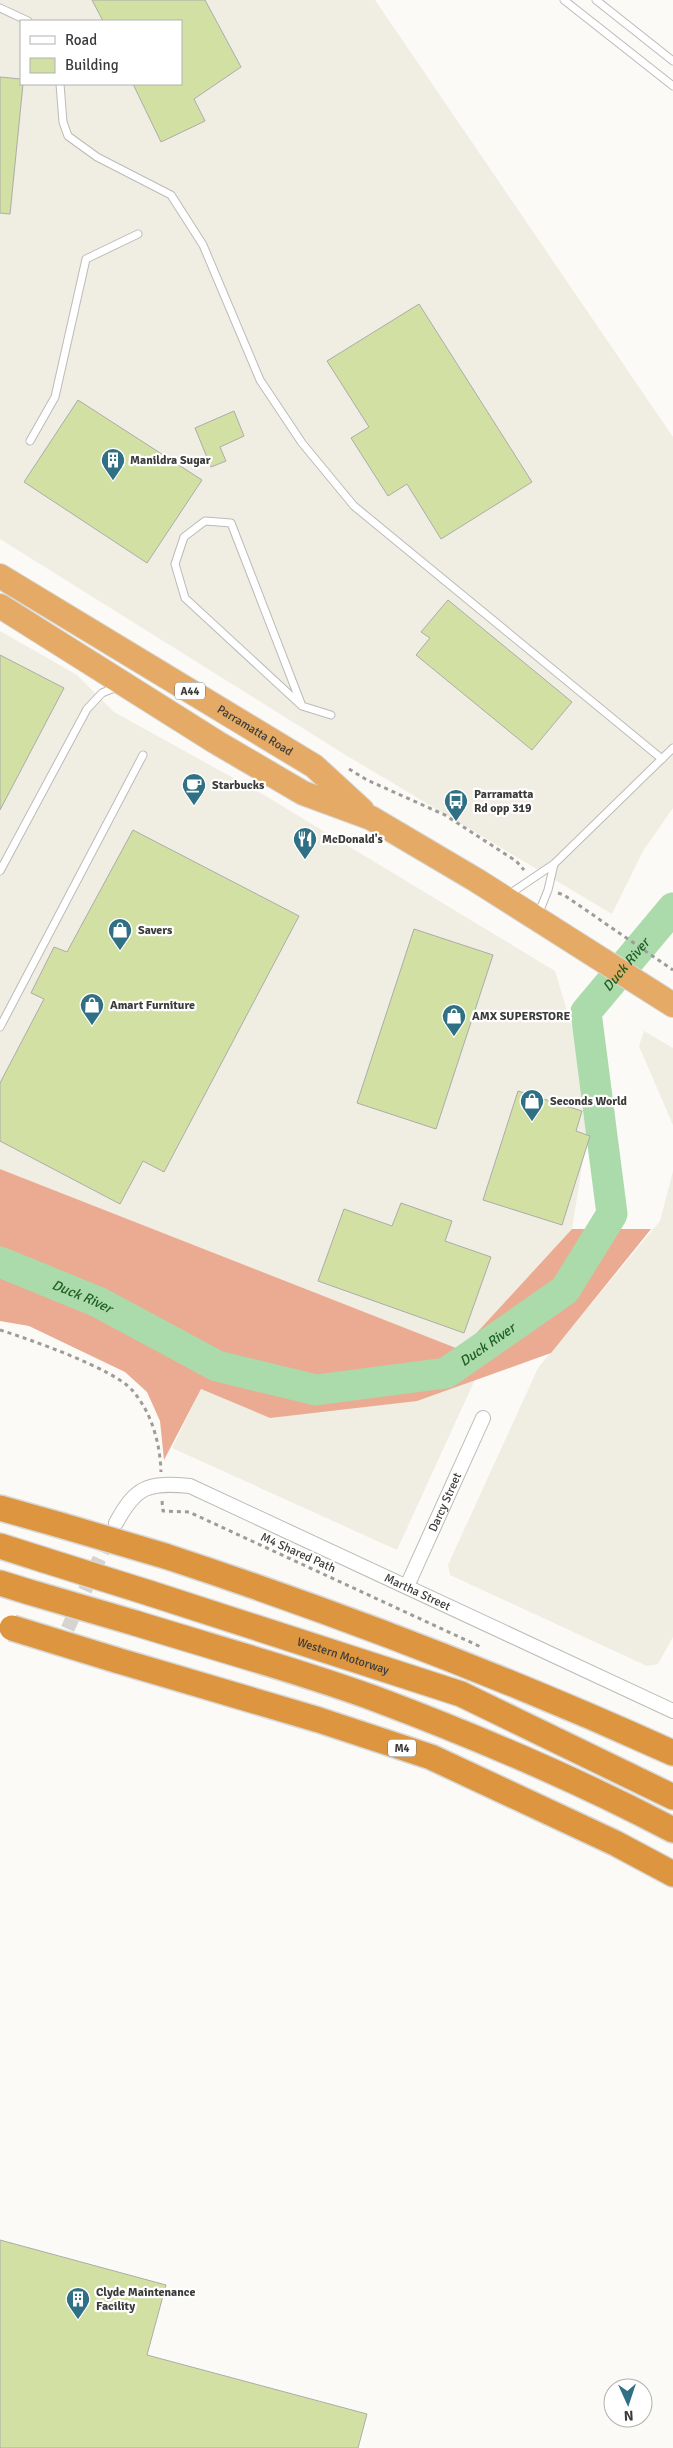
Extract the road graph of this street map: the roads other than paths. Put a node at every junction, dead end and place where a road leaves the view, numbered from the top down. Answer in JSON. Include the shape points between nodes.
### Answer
{"nodes":[{"id":1,"x":564,"y":0,"type":"edge"},
{"id":2,"x":596,"y":0,"type":"edge"},
{"id":3,"x":0,"y":8,"type":"edge"},
{"id":4,"x":26,"y":20,"type":"edge"},
{"id":5,"x":673,"y":61,"type":"edge"},
{"id":6,"x":60,"y":85,"type":"edge"},
{"id":7,"x":673,"y":86,"type":"edge"},
{"id":8,"x":138,"y":234,"type":"dead end"},
{"id":9,"x":30,"y":441,"type":"dead end"},
{"id":10,"x":0,"y":576,"type":"edge"},
{"id":11,"x":0,"y":606,"type":"edge"},
{"id":12,"x":124,"y":684,"type":"junction"},
{"id":13,"x":302,"y":706,"type":"junction"},
{"id":14,"x":332,"y":715,"type":"dead end"},
{"id":15,"x":673,"y":748,"type":"edge"},
{"id":16,"x":143,"y":755,"type":"dead end"},
{"id":17,"x":662,"y":759,"type":"junction"},
{"id":18,"x":371,"y":818,"type":"junction"},
{"id":19,"x":554,"y":864,"type":"junction"},
{"id":20,"x":0,"y":871,"type":"edge"},
{"id":21,"x":504,"y":898,"type":"junction"},
{"id":22,"x":536,"y":919,"type":"junction"},
{"id":23,"x":673,"y":1005,"type":"edge"},
{"id":24,"x":0,"y":1027,"type":"edge"},
{"id":25,"x":483,"y":1418,"type":"dead end"},
{"id":26,"x":0,"y":1508,"type":"edge"},
{"id":27,"x":116,"y":1523,"type":"tunnel mouth"},
{"id":28,"x":0,"y":1546,"type":"edge"},
{"id":29,"x":0,"y":1583,"type":"edge"},
{"id":30,"x":407,"y":1586,"type":"junction"},
{"id":31,"x":6,"y":1627,"type":"edge"},
{"id":32,"x":461,"y":1694,"type":"junction"},
{"id":33,"x":673,"y":1710,"type":"edge"},
{"id":34,"x":673,"y":1753,"type":"edge"},
{"id":35,"x":673,"y":1781,"type":"edge"},
{"id":36,"x":673,"y":1797,"type":"edge"},
{"id":37,"x":673,"y":1830,"type":"edge"},
{"id":38,"x":673,"y":1874,"type":"edge"}],
"edges":[{"from":1,"to":7,"type":"lane"},
{"from":2,"to":5,"type":"lane"},
{"from":3,"to":4,"type":"lane"},
{"from":6,"to":17,"type":"lane","via":[[63,122],[68,136],[97,157],[172,196],[203,245],[260,380],[302,443],[354,506]]},
{"from":8,"to":9,"type":"lane","via":[[86,260],[56,397]]},
{"from":10,"to":18,"type":"highway","name":"Parramatta Road","number":"A44","via":[[314,766]]},
{"from":11,"to":12,"type":"highway","name":"Parramatta Road","number":"A44"},
{"from":12,"to":18,"type":"highway","name":"Parramatta Road","number":"A44","via":[[303,793]]},
{"from":12,"to":20,"type":"lane","via":[[102,693],[87,710]]},
{"from":13,"to":13,"type":"lane","via":[[185,598],[175,564],[184,537],[205,521],[231,523]]},
{"from":13,"to":14,"type":"lane"},
{"from":15,"to":17,"type":"lane"},
{"from":16,"to":24,"type":"lane"},
{"from":17,"to":19,"type":"lane"},
{"from":18,"to":21,"type":"highway","name":"Parramatta Road","number":"A44"},
{"from":19,"to":21,"type":"lane"},
{"from":19,"to":22,"type":"lane"},
{"from":21,"to":22,"type":"highway","name":"Parramatta Road","number":"A44"},
{"from":22,"to":23,"type":"highway","name":"Parramatta Road","number":"A44"},
{"from":25,"to":30,"type":"street","name":"Darcy Street"},
{"from":26,"to":34,"type":"highway","bridge":true,"via":[[269,1590],[453,1658]]},
{"from":27,"to":30,"type":"street","name":"Martha Street","via":[[134,1494],[161,1485],[190,1486]]},
{"from":28,"to":32,"type":"highway","name":"Western Motorway","bridge":true},
{"from":29,"to":37,"type":"highway","bridge":true,"via":[[375,1699],[551,1771]]},
{"from":30,"to":33,"type":"street","name":"Martha Street"},
{"from":31,"to":38,"type":"highway","number":"M4","bridge":true,"via":[[319,1720],[430,1757],[615,1843]]},
{"from":32,"to":35,"type":"highway","via":[[600,1746]]},
{"from":32,"to":36,"type":"highway","name":"Western Motorway"}]}
